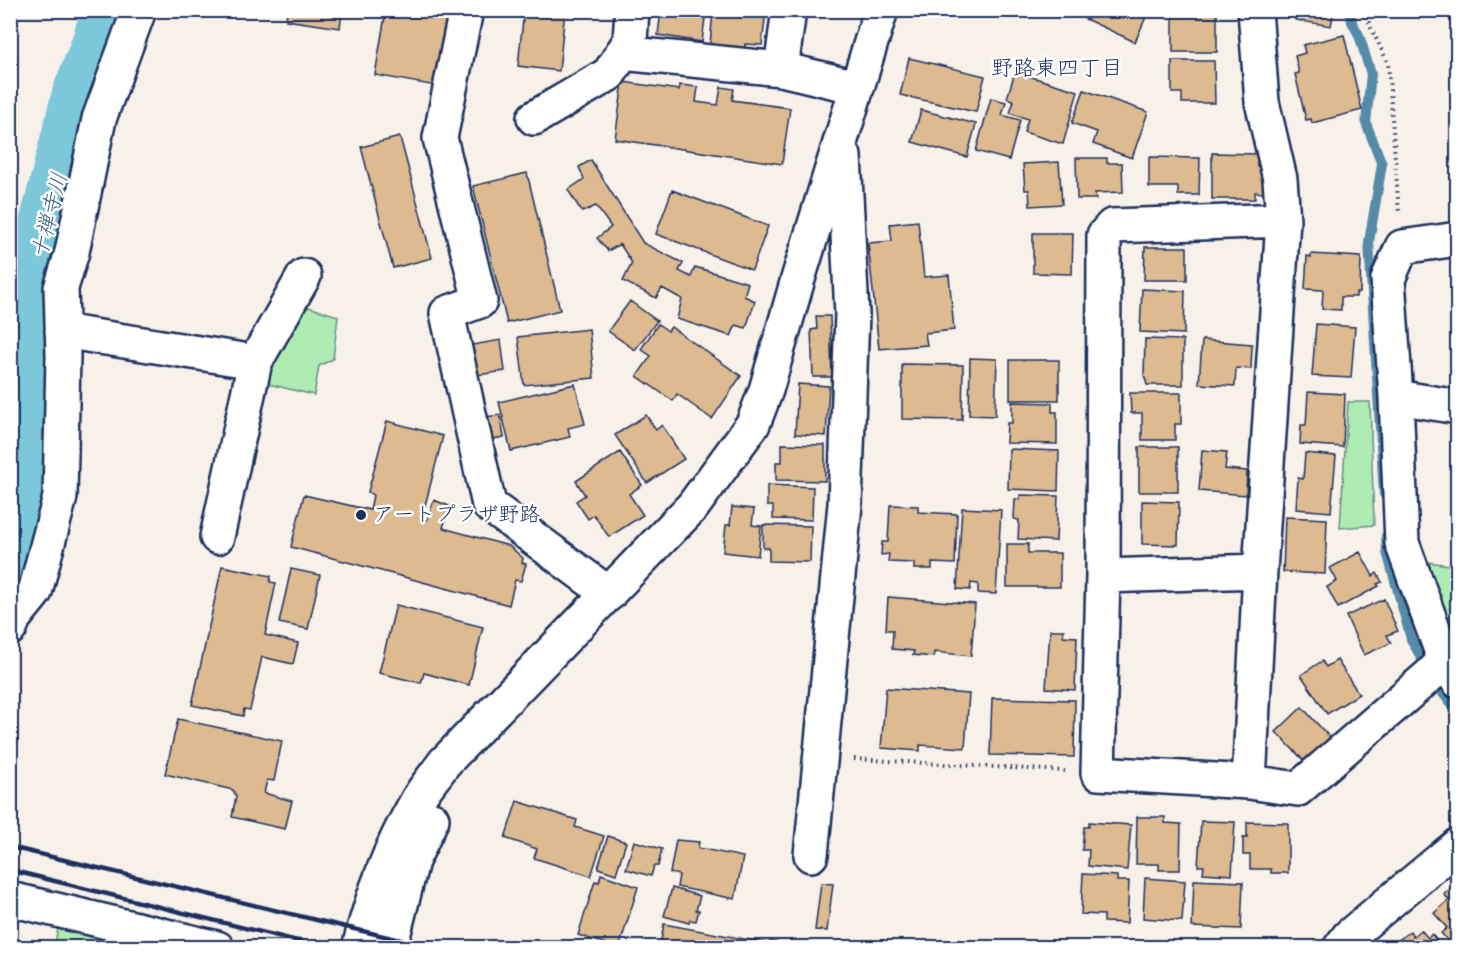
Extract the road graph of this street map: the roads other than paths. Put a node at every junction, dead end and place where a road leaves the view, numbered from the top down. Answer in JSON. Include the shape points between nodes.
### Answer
{"nodes":[{"id":1,"x":139,"y":10,"type":"edge"},
{"id":2,"x":466,"y":10,"type":"edge"},
{"id":3,"x":632,"y":10,"type":"edge"},
{"id":4,"x":789,"y":10,"type":"edge"},
{"id":5,"x":881,"y":10,"type":"edge"},
{"id":6,"x":1255,"y":10,"type":"edge"},
{"id":7,"x":622,"y":53,"type":"junction"},
{"id":8,"x":781,"y":69,"type":"junction"},
{"id":9,"x":857,"y":87,"type":"junction"},
{"id":10,"x":534,"y":118,"type":"dead end"},
{"id":11,"x":843,"y":133,"type":"junction"},
{"id":12,"x":1283,"y":220,"type":"junction"},
{"id":13,"x":1458,"y":239,"type":"edge"},
{"id":14,"x":304,"y":276,"type":"dead end"},
{"id":15,"x":62,"y":331,"type":"junction"},
{"id":16,"x":255,"y":362,"type":"junction"},
{"id":17,"x":1396,"y":397,"type":"junction"},
{"id":18,"x":1458,"y":407,"type":"edge"},
{"id":19,"x":217,"y":537,"type":"dead end"},
{"id":20,"x":1260,"y":571,"type":"junction"},
{"id":21,"x":1103,"y":576,"type":"junction"},
{"id":22,"x":609,"y":594,"type":"junction"},
{"id":23,"x":10,"y":628,"type":"edge"},
{"id":24,"x":1453,"y":663,"type":"edge"},
{"id":25,"x":478,"y":729,"type":"junction"},
{"id":26,"x":1249,"y":782,"type":"junction"},
{"id":27,"x":1458,"y":845,"type":"edge"},
{"id":28,"x":811,"y":855,"type":"dead end"},
{"id":29,"x":10,"y":898,"type":"edge"},
{"id":30,"x":127,"y":938,"type":"edge"},
{"id":31,"x":217,"y":948,"type":"edge"},
{"id":32,"x":359,"y":948,"type":"edge"},
{"id":33,"x":390,"y":948,"type":"edge"},
{"id":34,"x":1340,"y":948,"type":"edge"}],
"edges":[{"from":1,"to":15,"type":"street","via":[[99,119],[61,288]]},
{"from":2,"to":22,"type":"street","via":[[440,138],[480,301],[447,313],[489,505]]},
{"from":3,"to":7,"type":"street","via":[[630,40]]},
{"from":4,"to":8,"type":"street"},
{"from":5,"to":9,"type":"street"},
{"from":6,"to":12,"type":"street","via":[[1262,102],[1280,179]]},
{"from":7,"to":8,"type":"street"},
{"from":7,"to":10,"type":"street","via":[[609,74]]},
{"from":8,"to":9,"type":"street"},
{"from":9,"to":11,"type":"street"},
{"from":11,"to":22,"type":"street","via":[[753,424],[693,506]]},
{"from":11,"to":28,"type":"street","via":[[852,314],[845,504]]},
{"from":12,"to":20,"type":"street"},
{"from":12,"to":21,"type":"street","via":[[1112,226],[1104,235]]},
{"from":13,"to":17,"type":"street","via":[[1402,247],[1388,279]]},
{"from":14,"to":16,"type":"street"},
{"from":15,"to":16,"type":"street"},
{"from":15,"to":23,"type":"street","via":[[60,497],[35,591]]},
{"from":16,"to":19,"type":"street"},
{"from":17,"to":18,"type":"street"},
{"from":17,"to":24,"type":"street","via":[[1402,543]]},
{"from":20,"to":21,"type":"street"},
{"from":20,"to":26,"type":"street"},
{"from":21,"to":26,"type":"street","via":[[1098,773]]},
{"from":22,"to":25,"type":"street"},
{"from":24,"to":26,"type":"street","via":[[1298,789]]},
{"from":25,"to":32,"type":"street","via":[[417,800],[385,862]]},
{"from":25,"to":33,"type":"street","via":[[412,861]]},
{"from":27,"to":34,"type":"street","via":[[1348,936]]},
{"from":29,"to":30,"type":"street"},
{"from":30,"to":31,"type":"street"}]}
